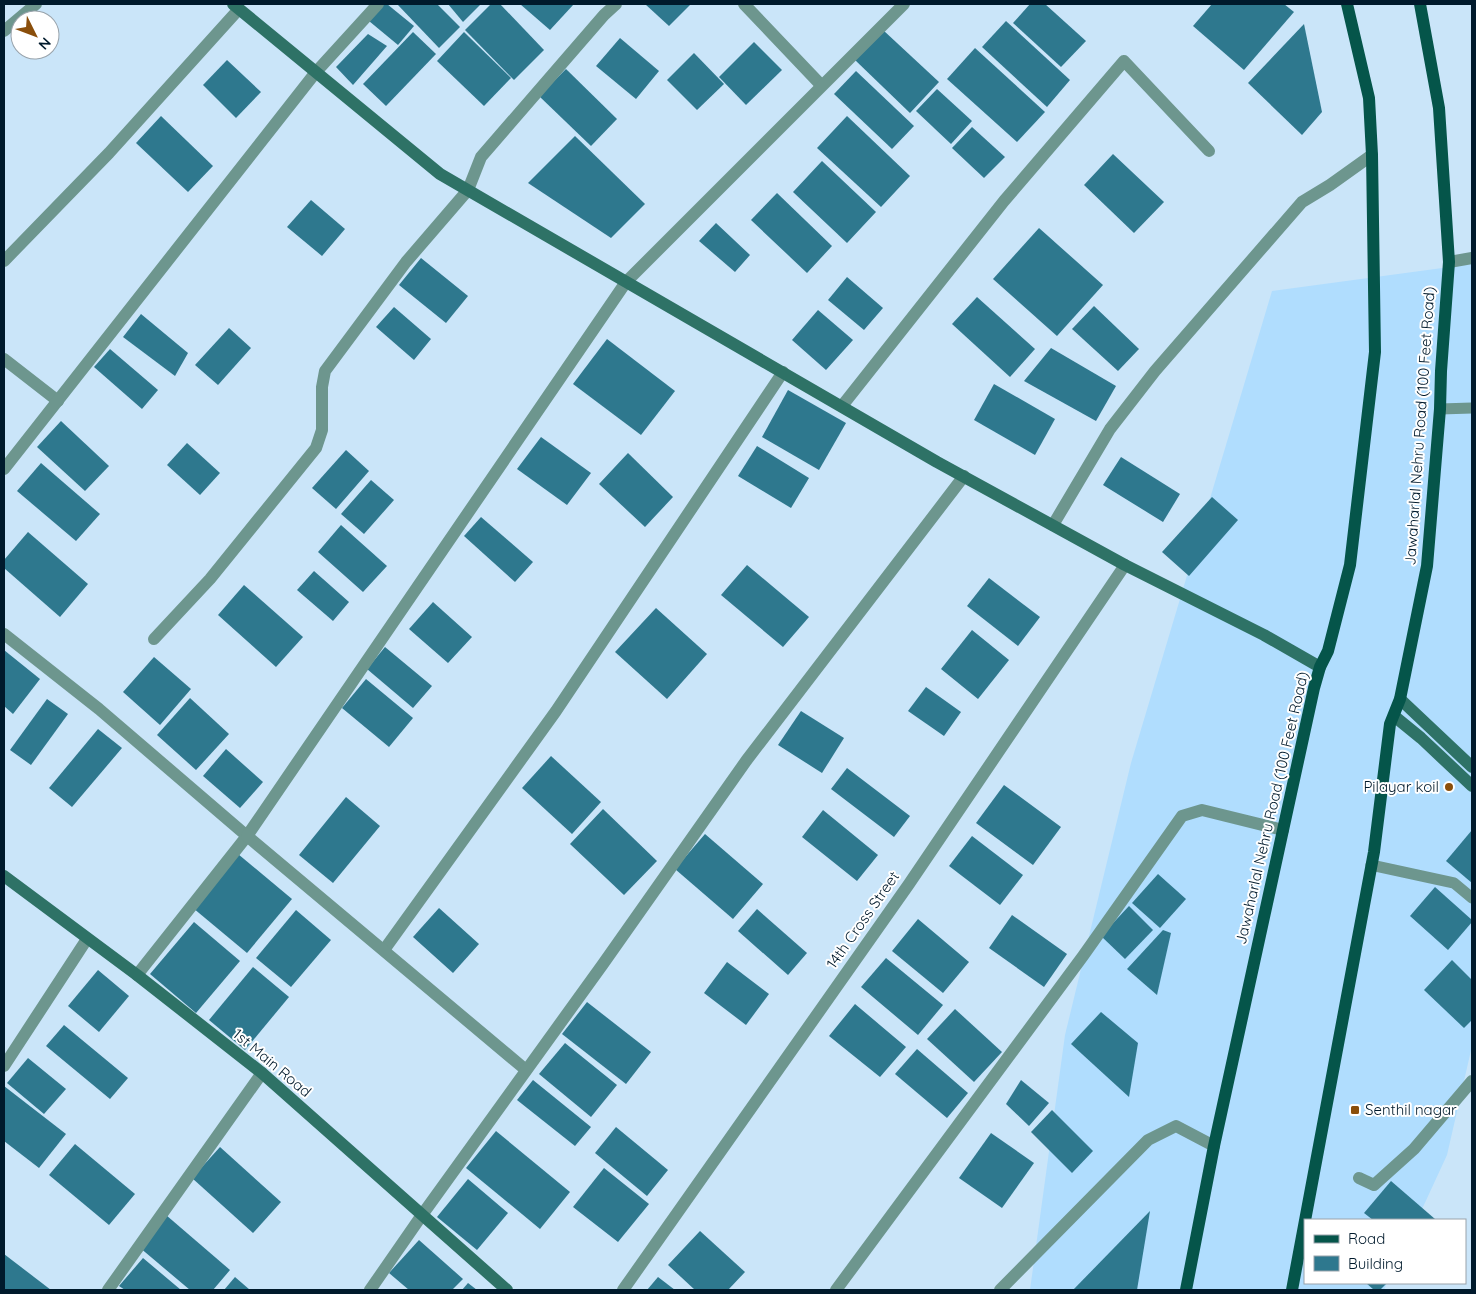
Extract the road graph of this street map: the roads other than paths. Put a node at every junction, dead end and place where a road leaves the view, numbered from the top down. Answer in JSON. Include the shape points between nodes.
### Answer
{"nodes":[{"id":1,"x":36,"y":4,"type":"edge"},
{"id":2,"x":378,"y":4,"type":"edge"},
{"id":3,"x":616,"y":4,"type":"edge"},
{"id":4,"x":744,"y":4,"type":"edge"},
{"id":5,"x":904,"y":4,"type":"edge"},
{"id":6,"x":1347,"y":4,"type":"edge"},
{"id":7,"x":1420,"y":4,"type":"edge"},
{"id":8,"x":236,"y":6,"type":"edge"},
{"id":9,"x":4,"y":31,"type":"edge"},
{"id":10,"x":316,"y":72,"type":"junction"},
{"id":11,"x":821,"y":85,"type":"junction"},
{"id":12,"x":1209,"y":151,"type":"dead end"},
{"id":13,"x":1372,"y":155,"type":"junction"},
{"id":14,"x":468,"y":190,"type":"junction"},
{"id":15,"x":1472,"y":258,"type":"edge"},
{"id":16,"x":4,"y":261,"type":"edge"},
{"id":17,"x":1449,"y":262,"type":"junction"},
{"id":18,"x":626,"y":282,"type":"junction"},
{"id":19,"x":4,"y":359,"type":"edge"},
{"id":20,"x":783,"y":372,"type":"junction"},
{"id":21,"x":58,"y":401,"type":"junction"},
{"id":22,"x":842,"y":406,"type":"junction"},
{"id":23,"x":1472,"y":408,"type":"edge"},
{"id":24,"x":1440,"y":409,"type":"junction"},
{"id":25,"x":4,"y":469,"type":"edge"},
{"id":26,"x":964,"y":476,"type":"junction"},
{"id":27,"x":1053,"y":525,"type":"junction"},
{"id":28,"x":1125,"y":565,"type":"junction"},
{"id":29,"x":4,"y":634,"type":"edge"},
{"id":30,"x":154,"y":639,"type":"dead end"},
{"id":31,"x":1320,"y":667,"type":"junction"},
{"id":32,"x":1400,"y":699,"type":"junction"},
{"id":33,"x":1394,"y":716,"type":"junction"},
{"id":34,"x":1472,"y":767,"type":"edge"},
{"id":35,"x":1470,"y":783,"type":"edge"},
{"id":36,"x":1283,"y":830,"type":"junction"},
{"id":37,"x":246,"y":836,"type":"junction"},
{"id":38,"x":1371,"y":865,"type":"junction"},
{"id":39,"x":4,"y":876,"type":"edge"},
{"id":40,"x":1472,"y":898,"type":"edge"},
{"id":41,"x":87,"y":939,"type":"junction"},
{"id":42,"x":384,"y":950,"type":"junction"},
{"id":43,"x":137,"y":975,"type":"junction"},
{"id":44,"x":4,"y":1066,"type":"edge"},
{"id":45,"x":526,"y":1070,"type":"junction"},
{"id":46,"x":262,"y":1072,"type":"junction"},
{"id":47,"x":1472,"y":1081,"type":"edge"},
{"id":48,"x":1214,"y":1146,"type":"junction"},
{"id":49,"x":1359,"y":1178,"type":"dead end"},
{"id":50,"x":422,"y":1215,"type":"junction"},
{"id":51,"x":1305,"y":1219,"type":"edge"},
{"id":52,"x":1304,"y":1225,"type":"edge"},
{"id":53,"x":108,"y":1290,"type":"edge"},
{"id":54,"x":370,"y":1290,"type":"edge"},
{"id":55,"x":507,"y":1290,"type":"edge"},
{"id":56,"x":623,"y":1290,"type":"edge"},
{"id":57,"x":836,"y":1290,"type":"edge"},
{"id":58,"x":1000,"y":1290,"type":"edge"},
{"id":59,"x":1186,"y":1290,"type":"edge"},
{"id":60,"x":1292,"y":1290,"type":"edge"}],
"edges":[{"from":1,"to":9,"type":"street"},
{"from":2,"to":10,"type":"street"},
{"from":3,"to":14,"type":"street","via":[[481,157]]},
{"from":4,"to":11,"type":"street"},
{"from":5,"to":11,"type":"street"},
{"from":6,"to":13,"type":"main road","name":"Jawaharlal Nehru Road (100 Feet Road)","via":[[1369,98]]},
{"from":7,"to":17,"type":"main road","name":"Jawaharlal Nehru Road (100 Feet Road)","via":[[1439,108]]},
{"from":8,"to":10,"type":"street"},
{"from":8,"to":16,"type":"street","via":[[109,152]]},
{"from":10,"to":14,"type":"street","via":[[440,174]]},
{"from":10,"to":21,"type":"street"},
{"from":11,"to":18,"type":"street"},
{"from":12,"to":22,"type":"street","via":[[1124,61],[1004,201]]},
{"from":13,"to":27,"type":"street","via":[[1302,202],[1155,371],[1110,429]]},
{"from":13,"to":31,"type":"main road","name":"Jawaharlal Nehru Road (100 Feet Road)","via":[[1375,352],[1350,565],[1328,651]]},
{"from":14,"to":18,"type":"street"},
{"from":14,"to":30,"type":"street","via":[[406,262],[325,371],[322,430],[316,448],[210,579]]},
{"from":15,"to":17,"type":"street"},
{"from":17,"to":24,"type":"main road","name":"Jawaharlal Nehru Road (100 Feet Road)"},
{"from":18,"to":20,"type":"street"},
{"from":18,"to":37,"type":"street"},
{"from":19,"to":21,"type":"street"},
{"from":20,"to":22,"type":"street"},
{"from":20,"to":42,"type":"street","via":[[556,711]]},
{"from":21,"to":25,"type":"street"},
{"from":22,"to":26,"type":"street"},
{"from":23,"to":24,"type":"lane"},
{"from":24,"to":32,"type":"main road","name":"Jawaharlal Nehru Road (100 Feet Road)","via":[[1427,566]]},
{"from":26,"to":27,"type":"street"},
{"from":26,"to":45,"type":"street","via":[[746,761]]},
{"from":27,"to":28,"type":"street"},
{"from":28,"to":31,"type":"street"},
{"from":28,"to":56,"type":"street","name":"14th Cross Street","via":[[909,884]]},
{"from":29,"to":37,"type":"street","via":[[99,709]]},
{"from":31,"to":36,"type":"main road","name":"Jawaharlal Nehru Road (100 Feet Road)"},
{"from":32,"to":33,"type":"main road","name":"Jawaharlal Nehru Road (100 Feet Road)"},
{"from":32,"to":34,"type":"street"},
{"from":33,"to":35,"type":"street"},
{"from":33,"to":38,"type":"main road","name":"Jawaharlal Nehru Road (100 Feet Road)","via":[[1390,724]]},
{"from":36,"to":48,"type":"main road","name":"Jawaharlal Nehru Road (100 Feet Road)"},
{"from":36,"to":57,"type":"street","via":[[1202,810],[1182,816],[1083,956]]},
{"from":37,"to":42,"type":"street"},
{"from":37,"to":43,"type":"street"},
{"from":38,"to":40,"type":"lane","via":[[1454,883]]},
{"from":38,"to":51,"type":"main road","name":"Jawaharlal Nehru Road (100 Feet Road)"},
{"from":39,"to":41,"type":"street","name":"1st Main Road"},
{"from":41,"to":43,"type":"street","name":"1st Main Road"},
{"from":41,"to":44,"type":"street"},
{"from":42,"to":45,"type":"street"},
{"from":43,"to":46,"type":"street","name":"1st Main Road"},
{"from":45,"to":50,"type":"street"},
{"from":46,"to":50,"type":"street","name":"1st Main Road"},
{"from":46,"to":53,"type":"street"},
{"from":47,"to":49,"type":"street","via":[[1414,1149],[1374,1185]]},
{"from":48,"to":58,"type":"street","via":[[1176,1126],[1148,1140]]},
{"from":48,"to":59,"type":"main road","name":"Jawaharlal Nehru Road (100 Feet Road)"},
{"from":50,"to":54,"type":"street"},
{"from":50,"to":55,"type":"street","name":"1st Main Road"},
{"from":52,"to":60,"type":"main road","name":"Jawaharlal Nehru Road (100 Feet Road)"}]}
